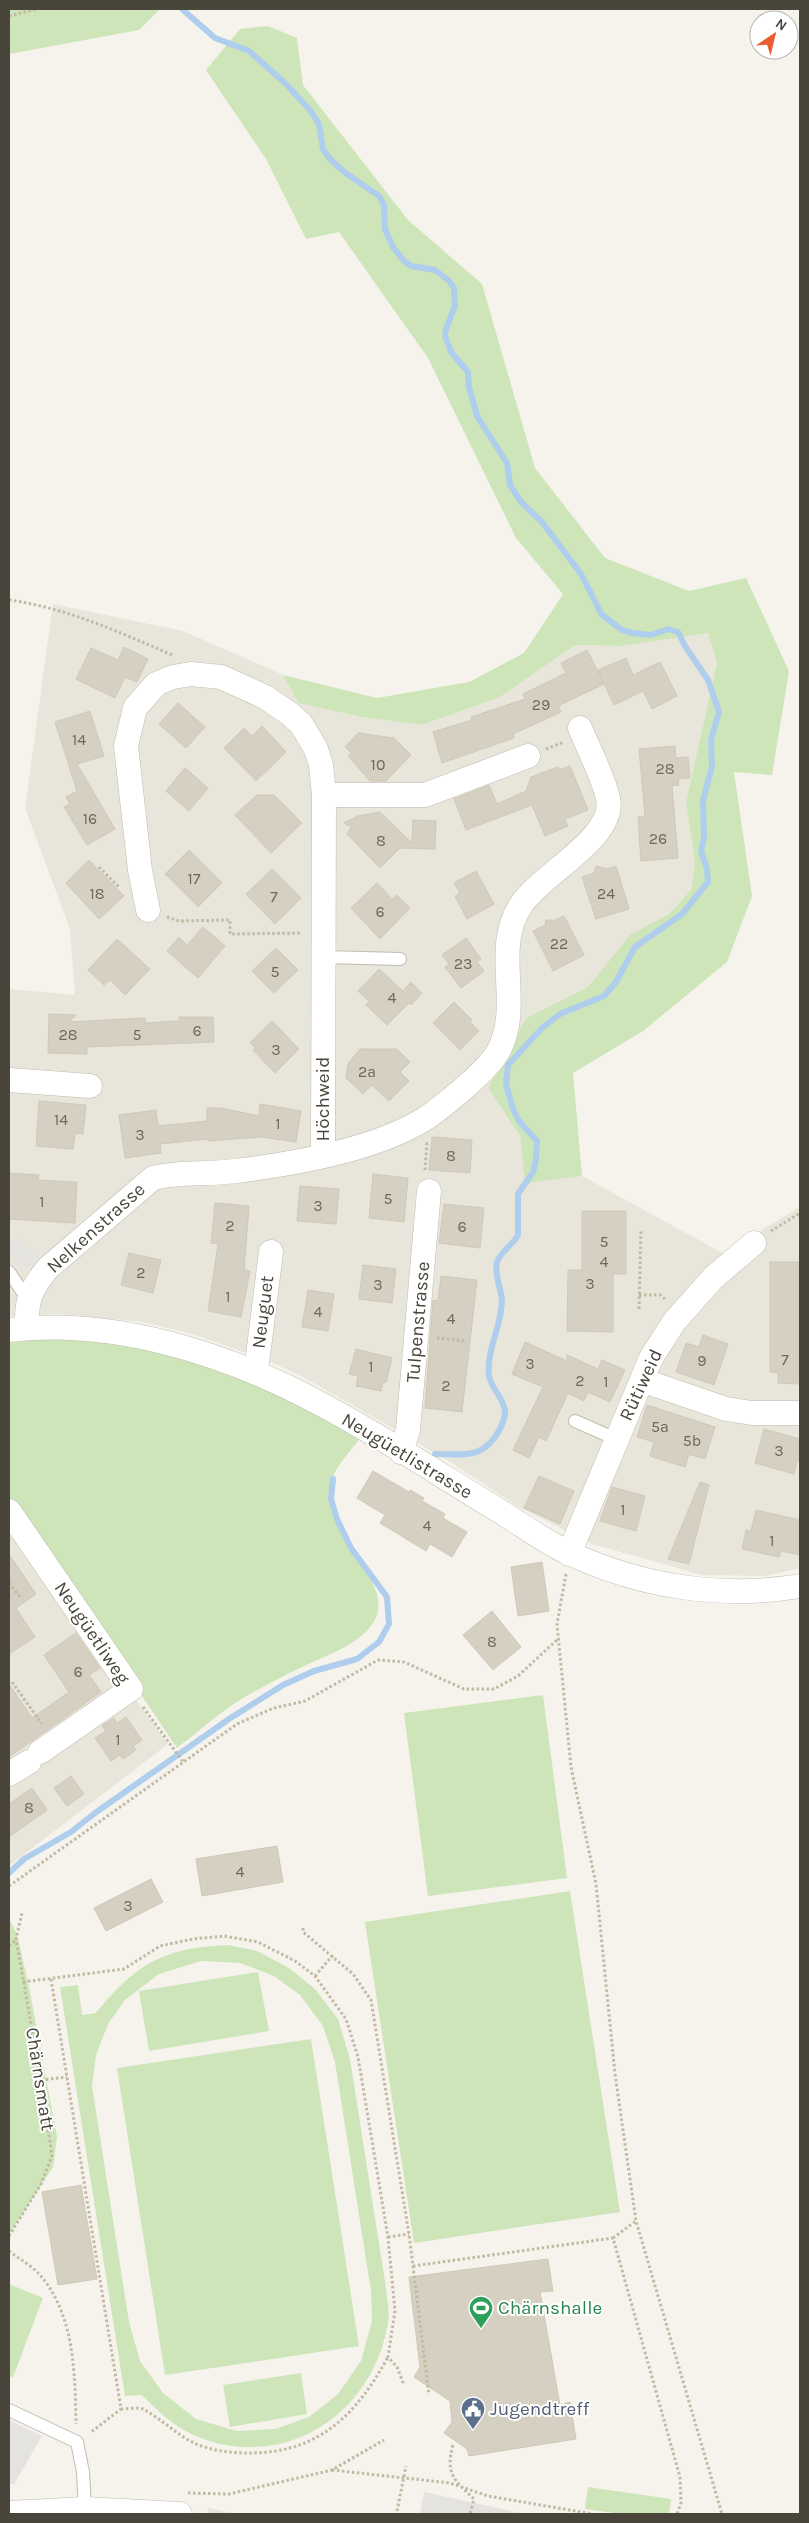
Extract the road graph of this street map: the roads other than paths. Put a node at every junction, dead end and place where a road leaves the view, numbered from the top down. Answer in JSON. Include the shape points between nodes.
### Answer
{"nodes":[{"id":1,"x":582,"y":731,"type":"road end"},
{"id":2,"x":528,"y":756,"type":"road end"},
{"id":3,"x":324,"y":795,"type":"junction"},
{"id":4,"x":148,"y":910,"type":"road end"},
{"id":5,"x":324,"y":957,"type":"junction"},
{"id":6,"x":400,"y":959,"type":"dead end"},
{"id":7,"x":9,"y":1080,"type":"edge"},
{"id":8,"x":90,"y":1086,"type":"dead end"},
{"id":9,"x":323,"y":1155,"type":"junction"},
{"id":10,"x":429,"y":1191,"type":"road end"},
{"id":11,"x":754,"y":1243,"type":"road end"},
{"id":12,"x":271,"y":1252,"type":"dead end"},
{"id":13,"x":9,"y":1272,"type":"edge"},
{"id":14,"x":28,"y":1300,"type":"junction"},
{"id":15,"x":18,"y":1329,"type":"edge"},
{"id":16,"x":256,"y":1371,"type":"junction"},
{"id":17,"x":653,"y":1384,"type":"dead end"},
{"id":18,"x":800,"y":1412,"type":"edge"},
{"id":19,"x":575,"y":1421,"type":"dead end"},
{"id":20,"x":616,"y":1439,"type":"junction"},
{"id":21,"x":401,"y":1452,"type":"junction"},
{"id":22,"x":9,"y":1511,"type":"edge"},
{"id":23,"x":569,"y":1554,"type":"junction"},
{"id":24,"x":800,"y":1586,"type":"edge"},
{"id":25,"x":9,"y":1774,"type":"edge"},
{"id":26,"x":9,"y":2410,"type":"edge"},
{"id":27,"x":181,"y":2504,"type":"edge"},
{"id":28,"x":85,"y":2509,"type":"junction"},
{"id":29,"x":9,"y":2513,"type":"edge"},
{"id":30,"x":35,"y":2513,"type":"edge"}],
"edges":[{"from":1,"to":9,"type":"street","name":"Höchweid","via":[[608,800],[605,819],[598,834],[536,885],[520,906],[508,946],[510,1014],[500,1049],[477,1077],[430,1116],[391,1135]]},
{"from":2,"to":3,"type":"street","via":[[425,795]]},
{"from":3,"to":4,"type":"street","name":"Höchweid","via":[[321,765],[301,724],[265,697],[221,677],[191,674],[156,684],[135,708],[126,746],[140,870]]},
{"from":3,"to":5,"type":"street","name":"Höchweid"},
{"from":5,"to":6,"type":"lane"},
{"from":5,"to":9,"type":"street","name":"Höchweid"},
{"from":7,"to":8,"type":"street"},
{"from":9,"to":14,"type":"street","name":"Nelkenstrasse","via":[[233,1172],[171,1173],[153,1178],[48,1268]]},
{"from":10,"to":21,"type":"street","name":"Tulpenstrasse","via":[[408,1430]]},
{"from":11,"to":20,"type":"street","name":"Rütiweid","via":[[713,1278],[674,1322],[652,1358]]},
{"from":12,"to":16,"type":"street","name":"Neuguet"},
{"from":13,"to":14,"type":"lane"},
{"from":14,"to":15,"type":"street","name":"Nelkenstrasse"},
{"from":15,"to":16,"type":"street","name":"Neugüetlistrasse","via":[[134,1335],[212,1355]]},
{"from":16,"to":21,"type":"street","name":"Neugüetlistrasse","via":[[318,1402]]},
{"from":17,"to":18,"type":"street","via":[[726,1409],[752,1413]]},
{"from":19,"to":20,"type":"lane"},
{"from":20,"to":23,"type":"street","name":"Rütiweid"},
{"from":21,"to":23,"type":"street","name":"Neugüetlistrasse"},
{"from":22,"to":25,"type":"street","name":"Neugüetliweg","via":[[131,1689]]},
{"from":23,"to":24,"type":"street","name":"Neugüetlistrasse","via":[[670,1586],[721,1592],[766,1592]]},
{"from":26,"to":28,"type":"lane","via":[[77,2442]]},
{"from":27,"to":28,"type":"street"},
{"from":28,"to":30,"type":"street"},
{"from":29,"to":30,"type":"street"}]}
